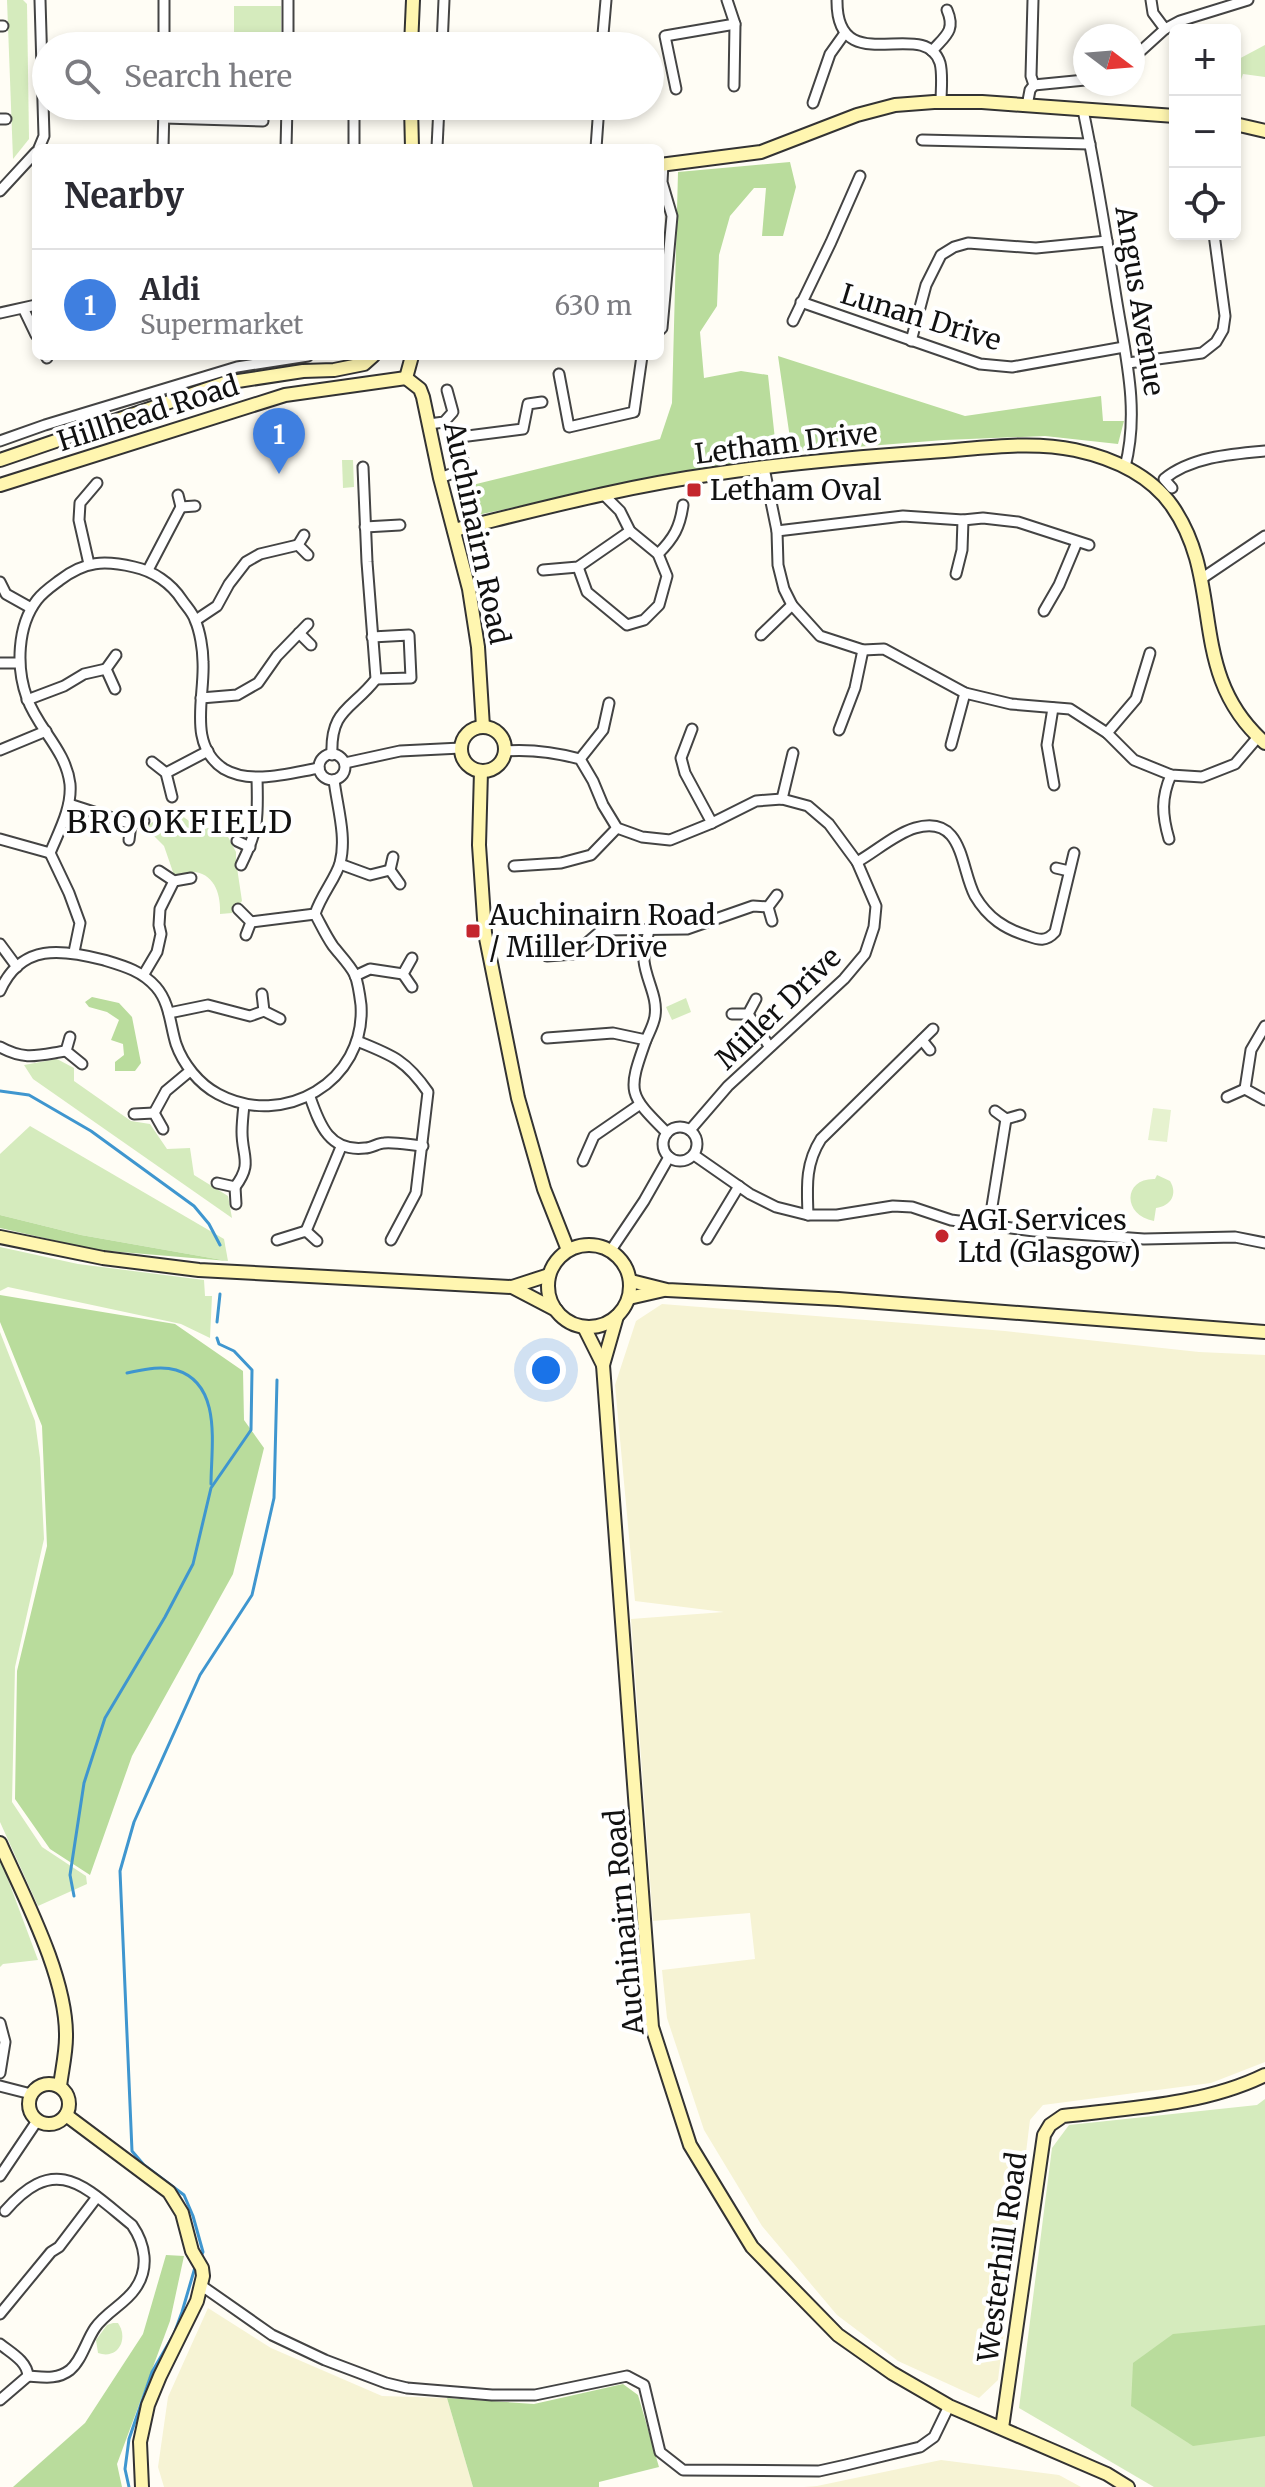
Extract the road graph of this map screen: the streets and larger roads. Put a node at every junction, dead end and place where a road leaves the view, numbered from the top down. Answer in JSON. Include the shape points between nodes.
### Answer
{"nodes":[{"id":1,"x":40,"y":0,"type":"edge"},
{"id":2,"x":164,"y":0,"type":"edge"},
{"id":3,"x":288,"y":0,"type":"edge"},
{"id":4,"x":413,"y":0,"type":"edge"},
{"id":5,"x":444,"y":0,"type":"edge"},
{"id":6,"x":606,"y":0,"type":"edge"},
{"id":7,"x":837,"y":0,"type":"edge"},
{"id":8,"x":1033,"y":0,"type":"edge"},
{"id":9,"x":1151,"y":0,"type":"edge"},
{"id":10,"x":1248,"y":0,"type":"edge"},
{"id":11,"x":729,"y":1,"type":"edge"},
{"id":12,"x":947,"y":10,"type":"dead end"},
{"id":13,"x":735,"y":24,"type":"junction"},
{"id":14,"x":1165,"y":29,"type":"junction"},
{"id":15,"x":41,"y":32,"type":"edge"},
{"id":16,"x":164,"y":32,"type":"edge"},
{"id":17,"x":288,"y":32,"type":"edge"},
{"id":18,"x":412,"y":32,"type":"edge"},
{"id":19,"x":443,"y":32,"type":"edge"},
{"id":20,"x":603,"y":32,"type":"edge"},
{"id":21,"x":845,"y":33,"type":"junction"},
{"id":22,"x":1145,"y":47,"type":"edge"},
{"id":23,"x":932,"y":51,"type":"junction"},
{"id":24,"x":1073,"y":81,"type":"edge"},
{"id":25,"x":1034,"y":85,"type":"junction"},
{"id":26,"x":734,"y":86,"type":"dead end"},
{"id":27,"x":676,"y":89,"type":"dead end"},
{"id":28,"x":941,"y":102,"type":"junction"},
{"id":29,"x":813,"y":103,"type":"dead end"},
{"id":30,"x":1027,"y":106,"type":"junction"},
{"id":31,"x":1083,"y":110,"type":"junction"},
{"id":32,"x":1169,"y":116,"type":"edge"},
{"id":33,"x":44,"y":120,"type":"edge"},
{"id":34,"x":164,"y":120,"type":"edge"},
{"id":35,"x":230,"y":120,"type":"edge"},
{"id":36,"x":287,"y":120,"type":"edge"},
{"id":37,"x":354,"y":120,"type":"dead end"},
{"id":38,"x":411,"y":120,"type":"edge"},
{"id":39,"x":438,"y":120,"type":"edge"},
{"id":40,"x":598,"y":120,"type":"edge"},
{"id":41,"x":263,"y":121,"type":"dead end"},
{"id":42,"x":1241,"y":125,"type":"edge"},
{"id":43,"x":1265,"y":131,"type":"edge"},
{"id":44,"x":922,"y":140,"type":"dead end"},
{"id":45,"x":41,"y":144,"type":"edge"},
{"id":46,"x":163,"y":144,"type":"edge"},
{"id":47,"x":286,"y":144,"type":"edge"},
{"id":48,"x":354,"y":144,"type":"edge"},
{"id":49,"x":412,"y":144,"type":"edge"},
{"id":50,"x":437,"y":144,"type":"edge"},
{"id":51,"x":596,"y":144,"type":"edge"},
{"id":52,"x":1090,"y":144,"type":"junction"},
{"id":53,"x":32,"y":156,"type":"edge"},
{"id":54,"x":664,"y":164,"type":"edge"},
{"id":55,"x":860,"y":176,"type":"dead end"},
{"id":56,"x":664,"y":189,"type":"edge"},
{"id":57,"x":0,"y":191,"type":"edge"},
{"id":58,"x":1215,"y":240,"type":"edge"},
{"id":59,"x":1107,"y":241,"type":"junction"},
{"id":60,"x":801,"y":302,"type":"junction"},
{"id":61,"x":664,"y":306,"type":"edge"},
{"id":62,"x":32,"y":307,"type":"edge"},
{"id":63,"x":24,"y":310,"type":"junction"},
{"id":64,"x":0,"y":313,"type":"edge"},
{"id":65,"x":793,"y":321,"type":"dead end"},
{"id":66,"x":32,"y":327,"type":"edge"},
{"id":67,"x":911,"y":341,"type":"junction"},
{"id":68,"x":1124,"y":347,"type":"junction"},
{"id":69,"x":282,"y":360,"type":"edge"},
{"id":70,"x":368,"y":360,"type":"edge"},
{"id":71,"x":411,"y":360,"type":"edge"},
{"id":72,"x":641,"y":360,"type":"edge"},
{"id":73,"x":1128,"y":363,"type":"junction"},
{"id":74,"x":559,"y":374,"type":"dead end"},
{"id":75,"x":406,"y":378,"type":"junction"},
{"id":76,"x":447,"y":390,"type":"dead end"},
{"id":77,"x":542,"y":402,"type":"dead end"},
{"id":78,"x":429,"y":424,"type":"junction"},
{"id":79,"x":0,"y":441,"type":"edge"},
{"id":80,"x":1265,"y":451,"type":"edge"},
{"id":81,"x":0,"y":460,"type":"edge"},
{"id":82,"x":363,"y":467,"type":"dead end"},
{"id":83,"x":1125,"y":467,"type":"junction"},
{"id":84,"x":764,"y":468,"type":"junction"},
{"id":85,"x":440,"y":478,"type":"junction"},
{"id":86,"x":97,"y":483,"type":"dead end"},
{"id":87,"x":0,"y":485,"type":"edge"},
{"id":88,"x":1172,"y":488,"type":"dead end"},
{"id":89,"x":603,"y":494,"type":"junction"},
{"id":90,"x":178,"y":495,"type":"dead end"},
{"id":91,"x":683,"y":505,"type":"dead end"},
{"id":92,"x":195,"y":506,"type":"dead end"},
{"id":93,"x":181,"y":507,"type":"junction"},
{"id":94,"x":963,"y":520,"type":"junction"},
{"id":95,"x":400,"y":525,"type":"dead end"},
{"id":96,"x":365,"y":527,"type":"junction"},
{"id":97,"x":454,"y":530,"type":"junction"},
{"id":98,"x":630,"y":531,"type":"junction"},
{"id":99,"x":777,"y":531,"type":"junction"},
{"id":100,"x":304,"y":535,"type":"dead end"},
{"id":101,"x":1265,"y":536,"type":"edge"},
{"id":102,"x":1077,"y":542,"type":"junction"},
{"id":103,"x":298,"y":545,"type":"junction"},
{"id":104,"x":1089,"y":545,"type":"dead end"},
{"id":105,"x":658,"y":554,"type":"junction"},
{"id":106,"x":308,"y":555,"type":"dead end"},
{"id":107,"x":89,"y":564,"type":"junction"},
{"id":108,"x":578,"y":567,"type":"junction"},
{"id":109,"x":148,"y":570,"type":"junction"},
{"id":110,"x":543,"y":570,"type":"dead end"},
{"id":111,"x":956,"y":574,"type":"dead end"},
{"id":112,"x":1201,"y":579,"type":"junction"},
{"id":113,"x":0,"y":582,"type":"edge"},
{"id":114,"x":792,"y":605,"type":"junction"},
{"id":115,"x":31,"y":608,"type":"junction"},
{"id":116,"x":1044,"y":611,"type":"dead end"},
{"id":117,"x":196,"y":620,"type":"junction"},
{"id":118,"x":308,"y":624,"type":"dead end"},
{"id":119,"x":299,"y":633,"type":"junction"},
{"id":120,"x":761,"y":635,"type":"dead end"},
{"id":121,"x":372,"y":637,"type":"junction"},
{"id":122,"x":311,"y":645,"type":"dead end"},
{"id":123,"x":863,"y":650,"type":"junction"},
{"id":124,"x":1150,"y":653,"type":"dead end"},
{"id":125,"x":116,"y":655,"type":"dead end"},
{"id":126,"x":0,"y":663,"type":"edge"},
{"id":127,"x":19,"y":663,"type":"junction"},
{"id":128,"x":106,"y":669,"type":"junction"},
{"id":129,"x":376,"y":679,"type":"junction"},
{"id":130,"x":115,"y":689,"type":"dead end"},
{"id":131,"x":965,"y":693,"type":"junction"},
{"id":132,"x":201,"y":698,"type":"junction"},
{"id":133,"x":27,"y":700,"type":"junction"},
{"id":134,"x":609,"y":703,"type":"dead end"},
{"id":135,"x":1053,"y":708,"type":"junction"},
{"id":136,"x":483,"y":727,"type":"junction"},
{"id":137,"x":692,"y":729,"type":"dead end"},
{"id":138,"x":839,"y":730,"type":"dead end"},
{"id":139,"x":46,"y":731,"type":"junction"},
{"id":140,"x":1107,"y":733,"type":"junction"},
{"id":141,"x":1261,"y":740,"type":"edge"},
{"id":142,"x":951,"y":745,"type":"dead end"},
{"id":143,"x":461,"y":748,"type":"junction"},
{"id":144,"x":0,"y":750,"type":"edge"},
{"id":145,"x":208,"y":751,"type":"junction"},
{"id":146,"x":505,"y":751,"type":"junction"},
{"id":147,"x":793,"y":753,"type":"dead end"},
{"id":148,"x":332,"y":755,"type":"junction"},
{"id":149,"x":580,"y":759,"type":"junction"},
{"id":150,"x":152,"y":762,"type":"dead end"},
{"id":151,"x":345,"y":763,"type":"junction"},
{"id":152,"x":319,"y":768,"type":"junction"},
{"id":153,"x":481,"y":771,"type":"junction"},
{"id":154,"x":166,"y":773,"type":"junction"},
{"id":155,"x":1171,"y":775,"type":"junction"},
{"id":156,"x":257,"y":778,"type":"junction"},
{"id":157,"x":334,"y":780,"type":"junction"},
{"id":158,"x":1054,"y":785,"type":"dead end"},
{"id":159,"x":172,"y":797,"type":"dead end"},
{"id":160,"x":782,"y":799,"type":"junction"},
{"id":161,"x":69,"y":804,"type":"junction"},
{"id":162,"x":144,"y":821,"type":"dead end"},
{"id":163,"x":712,"y":823,"type":"junction"},
{"id":164,"x":131,"y":824,"type":"junction"},
{"id":165,"x":617,"y":828,"type":"junction"},
{"id":166,"x":0,"y":839,"type":"edge"},
{"id":167,"x":1169,"y":839,"type":"dead end"},
{"id":168,"x":129,"y":840,"type":"dead end"},
{"id":169,"x":237,"y":841,"type":"dead end"},
{"id":170,"x":250,"y":847,"type":"junction"},
{"id":171,"x":50,"y":853,"type":"junction"},
{"id":172,"x":1074,"y":853,"type":"dead end"},
{"id":173,"x":393,"y":857,"type":"dead end"},
{"id":174,"x":857,"y":862,"type":"junction"},
{"id":175,"x":340,"y":864,"type":"junction"},
{"id":176,"x":241,"y":865,"type":"dead end"},
{"id":177,"x":514,"y":866,"type":"dead end"},
{"id":178,"x":1056,"y":868,"type":"dead end"},
{"id":179,"x":390,"y":870,"type":"junction"},
{"id":180,"x":159,"y":871,"type":"dead end"},
{"id":181,"x":1069,"y":871,"type":"junction"},
{"id":182,"x":191,"y":878,"type":"dead end"},
{"id":183,"x":174,"y":881,"type":"junction"},
{"id":184,"x":400,"y":884,"type":"dead end"},
{"id":185,"x":777,"y":895,"type":"dead end"},
{"id":186,"x":768,"y":907,"type":"junction"},
{"id":187,"x":238,"y":909,"type":"dead end"},
{"id":188,"x":315,"y":914,"type":"junction"},
{"id":189,"x":772,"y":921,"type":"dead end"},
{"id":190,"x":251,"y":922,"type":"junction"},
{"id":191,"x":649,"y":930,"type":"junction"},
{"id":192,"x":246,"y":935,"type":"dead end"},
{"id":193,"x":537,"y":943,"type":"dead end"},
{"id":194,"x":0,"y":944,"type":"edge"},
{"id":195,"x":74,"y":952,"type":"junction"},
{"id":196,"x":412,"y":958,"type":"dead end"},
{"id":197,"x":17,"y":967,"type":"junction"},
{"id":198,"x":144,"y":974,"type":"junction"},
{"id":199,"x":403,"y":974,"type":"junction"},
{"id":200,"x":355,"y":976,"type":"junction"},
{"id":201,"x":412,"y":987,"type":"dead end"},
{"id":202,"x":0,"y":991,"type":"edge"},
{"id":203,"x":262,"y":994,"type":"dead end"},
{"id":204,"x":756,"y":999,"type":"dead end"},
{"id":205,"x":264,"y":1011,"type":"junction"},
{"id":206,"x":169,"y":1013,"type":"junction"},
{"id":207,"x":732,"y":1014,"type":"dead end"},
{"id":208,"x":748,"y":1014,"type":"junction"},
{"id":209,"x":280,"y":1019,"type":"dead end"},
{"id":210,"x":1265,"y":1026,"type":"edge"},
{"id":211,"x":933,"y":1029,"type":"dead end"},
{"id":212,"x":70,"y":1037,"type":"dead end"},
{"id":213,"x":547,"y":1038,"type":"dead end"},
{"id":214,"x":646,"y":1040,"type":"junction"},
{"id":215,"x":922,"y":1040,"type":"junction"},
{"id":216,"x":357,"y":1041,"type":"junction"},
{"id":217,"x":769,"y":1046,"type":"junction"},
{"id":218,"x":0,"y":1047,"type":"edge"},
{"id":219,"x":930,"y":1050,"type":"dead end"},
{"id":220,"x":66,"y":1051,"type":"junction"},
{"id":221,"x":82,"y":1064,"type":"dead end"},
{"id":222,"x":190,"y":1071,"type":"junction"},
{"id":223,"x":1245,"y":1089,"type":"junction"},
{"id":224,"x":310,"y":1097,"type":"junction"},
{"id":225,"x":1227,"y":1097,"type":"dead end"},
{"id":226,"x":1265,"y":1100,"type":"edge"},
{"id":227,"x":244,"y":1105,"type":"junction"},
{"id":228,"x":639,"y":1105,"type":"junction"},
{"id":229,"x":995,"y":1111,"type":"dead end"},
{"id":230,"x":154,"y":1113,"type":"junction"},
{"id":231,"x":134,"y":1114,"type":"dead end"},
{"id":232,"x":1020,"y":1115,"type":"dead end"},
{"id":233,"x":1006,"y":1119,"type":"junction"},
{"id":234,"x":163,"y":1129,"type":"dead end"},
{"id":235,"x":690,"y":1130,"type":"junction"},
{"id":236,"x":667,"y":1133,"type":"junction"},
{"id":237,"x":423,"y":1146,"type":"junction"},
{"id":238,"x":341,"y":1147,"type":"junction"},
{"id":239,"x":694,"y":1155,"type":"junction"},
{"id":240,"x":669,"y":1157,"type":"junction"},
{"id":241,"x":583,"y":1161,"type":"dead end"},
{"id":242,"x":217,"y":1183,"type":"dead end"},
{"id":243,"x":739,"y":1186,"type":"junction"},
{"id":244,"x":235,"y":1187,"type":"junction"},
{"id":245,"x":236,"y":1204,"type":"dead end"},
{"id":246,"x":808,"y":1215,"type":"junction"},
{"id":247,"x":719,"y":1218,"type":"junction"},
{"id":248,"x":989,"y":1225,"type":"junction"},
{"id":249,"x":731,"y":1226,"type":"dead end"},
{"id":250,"x":306,"y":1231,"type":"junction"},
{"id":251,"x":0,"y":1237,"type":"edge"},
{"id":252,"x":707,"y":1239,"type":"dead end"},
{"id":253,"x":277,"y":1240,"type":"dead end"},
{"id":254,"x":391,"y":1240,"type":"dead end"},
{"id":255,"x":317,"y":1241,"type":"dead end"},
{"id":256,"x":1265,"y":1243,"type":"edge"},
{"id":257,"x":568,"y":1250,"type":"junction"},
{"id":258,"x":611,"y":1250,"type":"junction"},
{"id":259,"x":549,"y":1275,"type":"junction"},
{"id":260,"x":631,"y":1281,"type":"junction"},
{"id":261,"x":512,"y":1287,"type":"junction"},
{"id":262,"x":667,"y":1290,"type":"junction"},
{"id":263,"x":629,"y":1298,"type":"junction"},
{"id":264,"x":556,"y":1310,"type":"junction"},
{"id":265,"x":617,"y":1316,"type":"junction"},
{"id":266,"x":584,"y":1327,"type":"junction"},
{"id":267,"x":1265,"y":1332,"type":"edge"},
{"id":268,"x":603,"y":1365,"type":"junction"},
{"id":269,"x":0,"y":1843,"type":"edge"},
{"id":270,"x":0,"y":2023,"type":"edge"},
{"id":271,"x":0,"y":2073,"type":"edge"},
{"id":272,"x":1265,"y":2075,"type":"edge"},
{"id":273,"x":0,"y":2086,"type":"edge"},
{"id":274,"x":60,"y":2086,"type":"junction"},
{"id":275,"x":31,"y":2094,"type":"junction"},
{"id":276,"x":66,"y":2115,"type":"junction"},
{"id":277,"x":37,"y":2121,"type":"junction"},
{"id":278,"x":0,"y":2176,"type":"edge"},
{"id":279,"x":97,"y":2197,"type":"junction"},
{"id":280,"x":5,"y":2211,"type":"dead end"},
{"id":281,"x":202,"y":2286,"type":"junction"},
{"id":282,"x":0,"y":2314,"type":"edge"},
{"id":283,"x":0,"y":2344,"type":"edge"},
{"id":284,"x":28,"y":2376,"type":"junction"},
{"id":285,"x":0,"y":2400,"type":"edge"},
{"id":286,"x":949,"y":2406,"type":"junction"},
{"id":287,"x":1002,"y":2428,"type":"junction"},
{"id":288,"x":142,"y":2487,"type":"edge"},
{"id":289,"x":1128,"y":2487,"type":"edge"}],
"edges":[{"from":1,"to":15,"type":"street"},
{"from":2,"to":16,"type":"street"},
{"from":3,"to":17,"type":"street"},
{"from":4,"to":18,"type":"street"},
{"from":5,"to":19,"type":"street"},
{"from":6,"to":20,"type":"street"},
{"from":7,"to":21,"type":"street","via":[[837,17]]},
{"from":8,"to":25,"type":"street"},
{"from":9,"to":14,"type":"street"},
{"from":10,"to":14,"type":"street"},
{"from":11,"to":13,"type":"street"},
{"from":12,"to":23,"type":"street","via":[[950,30]]},
{"from":13,"to":26,"type":"street"},
{"from":13,"to":27,"type":"street","via":[[665,36]]},
{"from":14,"to":22,"type":"street"},
{"from":21,"to":23,"type":"street","via":[[873,46],[917,44]]},
{"from":21,"to":29,"type":"street","via":[[830,54]]},
{"from":23,"to":28,"type":"street","via":[[940,63]]},
{"from":24,"to":25,"type":"street"},
{"from":25,"to":30,"type":"street"},
{"from":28,"to":30,"type":"street"},
{"from":28,"to":54,"type":"street","via":[[895,105],[857,115],[761,152]]},
{"from":30,"to":31,"type":"street"},
{"from":31,"to":32,"type":"street"},
{"from":31,"to":52,"type":"street","name":"Angus Avenue"},
{"from":33,"to":45,"type":"street"},
{"from":34,"to":46,"type":"street"},
{"from":35,"to":41,"type":"street"},
{"from":36,"to":47,"type":"street"},
{"from":37,"to":48,"type":"street"},
{"from":38,"to":49,"type":"street"},
{"from":39,"to":50,"type":"street"},
{"from":40,"to":51,"type":"street"},
{"from":42,"to":43,"type":"street"},
{"from":44,"to":52,"type":"street"},
{"from":52,"to":59,"type":"street","name":"Angus Avenue"},
{"from":53,"to":57,"type":"street"},
{"from":55,"to":60,"type":"street","name":"Lunan Drive"},
{"from":56,"to":61,"type":"street","via":[[672,216]]},
{"from":58,"to":73,"type":"street","via":[[1225,316],[1216,342],[1202,353]]},
{"from":59,"to":67,"type":"street","via":[[1036,248],[968,243],[954,247],[941,255],[926,285]]},
{"from":59,"to":68,"type":"street","name":"Angus Avenue"},
{"from":60,"to":65,"type":"street","name":"Lunan Drive"},
{"from":60,"to":67,"type":"street","name":"Lunan Drive"},
{"from":62,"to":63,"type":"street"},
{"from":63,"to":64,"type":"street"},
{"from":63,"to":66,"type":"street"},
{"from":67,"to":68,"type":"street","name":"Lunan Drive","via":[[980,364],[1012,367]]},
{"from":68,"to":73,"type":"street","name":"Angus Avenue"},
{"from":69,"to":79,"type":"street","via":[[237,367]]},
{"from":70,"to":81,"type":"street","via":[[334,370],[225,383]]},
{"from":71,"to":75,"type":"street"},
{"from":72,"to":74,"type":"street","via":[[634,412],[569,427]]},
{"from":73,"to":83,"type":"street","name":"Angus Avenue","via":[[1133,413]]},
{"from":75,"to":78,"type":"street","name":"Auchinairn Road","via":[[420,389]]},
{"from":75,"to":87,"type":"street","name":"Hillhead Road","via":[[285,395]]},
{"from":76,"to":78,"type":"street","via":[[453,412],[444,422]]},
{"from":77,"to":85,"type":"street","via":[[528,404],[523,429],[460,437],[464,469]]},
{"from":78,"to":85,"type":"street","name":"Auchinairn Road"},
{"from":80,"to":88,"type":"street","via":[[1230,454],[1181,468],[1164,479]]},
{"from":82,"to":96,"type":"street"},
{"from":83,"to":84,"type":"street","name":"Letham Drive","via":[[1071,449],[1014,447]]},
{"from":83,"to":112,"type":"street","via":[[1171,505]]},
{"from":84,"to":89,"type":"street","name":"Letham Drive"},
{"from":84,"to":99,"type":"street"},
{"from":85,"to":97,"type":"street","name":"Auchinairn Road"},
{"from":86,"to":107,"type":"street","via":[[80,503]]},
{"from":89,"to":97,"type":"street","name":"Letham Drive"},
{"from":89,"to":98,"type":"street"},
{"from":90,"to":93,"type":"street"},
{"from":91,"to":105,"type":"street","via":[[681,524]]},
{"from":92,"to":93,"type":"street"},
{"from":93,"to":109,"type":"street"},
{"from":94,"to":99,"type":"street","via":[[903,516]]},
{"from":94,"to":102,"type":"street","via":[[1018,522]]},
{"from":94,"to":111,"type":"street"},
{"from":95,"to":96,"type":"street"},
{"from":96,"to":121,"type":"street"},
{"from":97,"to":136,"type":"street","name":"Auchinairn Road","via":[[478,647]]},
{"from":98,"to":105,"type":"street"},
{"from":98,"to":108,"type":"street"},
{"from":99,"to":114,"type":"street","via":[[778,565]]},
{"from":100,"to":103,"type":"street"},
{"from":101,"to":112,"type":"street"},
{"from":102,"to":104,"type":"street"},
{"from":102,"to":116,"type":"street"},
{"from":103,"to":106,"type":"street"},
{"from":103,"to":117,"type":"street","via":[[246,562],[217,606]]},
{"from":105,"to":108,"type":"street","via":[[667,576],[659,605],[644,620],[627,625],[587,592]]},
{"from":107,"to":109,"type":"street","via":[[110,562]]},
{"from":107,"to":115,"type":"street","via":[[52,585]]},
{"from":108,"to":110,"type":"street"},
{"from":109,"to":117,"type":"street","via":[[176,590]]},
{"from":112,"to":141,"type":"street","via":[[1219,675],[1234,708]]},
{"from":113,"to":115,"type":"street","via":[[6,594]]},
{"from":114,"to":120,"type":"street"},
{"from":114,"to":123,"type":"street","via":[[820,636]]},
{"from":115,"to":127,"type":"street"},
{"from":117,"to":132,"type":"street","via":[[204,660]]},
{"from":118,"to":119,"type":"street"},
{"from":119,"to":122,"type":"street"},
{"from":119,"to":132,"type":"street","via":[[258,683],[237,695]]},
{"from":121,"to":129,"type":"street"},
{"from":121,"to":129,"type":"street","via":[[409,635],[411,678]]},
{"from":123,"to":131,"type":"street","via":[[884,649]]},
{"from":123,"to":138,"type":"street"},
{"from":124,"to":140,"type":"street","via":[[1136,699]]},
{"from":125,"to":128,"type":"street"},
{"from":126,"to":127,"type":"street"},
{"from":127,"to":133,"type":"street"},
{"from":128,"to":130,"type":"street"},
{"from":128,"to":133,"type":"street"},
{"from":129,"to":148,"type":"street","via":[[342,711],[333,728]]},
{"from":131,"to":135,"type":"street"},
{"from":131,"to":142,"type":"street"},
{"from":132,"to":145,"type":"street","via":[[200,728]]},
{"from":133,"to":139,"type":"street"},
{"from":134,"to":149,"type":"street","via":[[603,730]]},
{"from":135,"to":140,"type":"street","via":[[1070,709]]},
{"from":135,"to":158,"type":"street","via":[[1047,745]]},
{"from":136,"to":143,"type":"street","via":[[473,729]]},
{"from":136,"to":146,"type":"street","via":[[494,730]]},
{"from":137,"to":163,"type":"street","via":[[681,758]]},
{"from":139,"to":144,"type":"street"},
{"from":139,"to":161,"type":"street","via":[[63,757]]},
{"from":140,"to":155,"type":"street","via":[[1134,760]]},
{"from":141,"to":155,"type":"street","via":[[1235,764],[1202,777]]},
{"from":143,"to":151,"type":"street","via":[[400,751]]},
{"from":143,"to":153,"type":"street","via":[[463,759]]},
{"from":145,"to":154,"type":"street"},
{"from":145,"to":156,"type":"street","via":[[225,769]]},
{"from":146,"to":149,"type":"street","via":[[525,749]]},
{"from":146,"to":153,"type":"street","via":[[493,769]]},
{"from":147,"to":160,"type":"street"},
{"from":148,"to":151,"type":"street"},
{"from":148,"to":152,"type":"street","via":[[325,756]]},
{"from":149,"to":165,"type":"street"},
{"from":150,"to":154,"type":"street"},
{"from":151,"to":157,"type":"street","via":[[343,774]]},
{"from":152,"to":156,"type":"street"},
{"from":152,"to":157,"type":"street","via":[[323,777]]},
{"from":153,"to":257,"type":"street","via":[[485,933],[518,1098]]},
{"from":154,"to":159,"type":"street"},
{"from":155,"to":167,"type":"street","via":[[1163,792],[1162,815]]},
{"from":156,"to":170,"type":"street","via":[[258,811]]},
{"from":157,"to":175,"type":"street"},
{"from":160,"to":163,"type":"street","via":[[756,801]]},
{"from":160,"to":174,"type":"street","name":"Miller Drive","via":[[808,806]]},
{"from":161,"to":164,"type":"street"},
{"from":161,"to":171,"type":"street"},
{"from":162,"to":164,"type":"street"},
{"from":163,"to":165,"type":"street","via":[[670,840]]},
{"from":164,"to":168,"type":"street"},
{"from":165,"to":177,"type":"street","via":[[591,855]]},
{"from":166,"to":171,"type":"street"},
{"from":169,"to":170,"type":"street"},
{"from":170,"to":176,"type":"street"},
{"from":171,"to":195,"type":"street","via":[[80,923]]},
{"from":172,"to":181,"type":"street"},
{"from":173,"to":179,"type":"street"},
{"from":174,"to":181,"type":"street","via":[[913,829],[941,828],[954,838],[974,894],[988,913],[999,924],[1040,940],[1055,932]]},
{"from":174,"to":217,"type":"street","name":"Miller Drive","via":[[876,906],[865,954]]},
{"from":175,"to":179,"type":"street","via":[[370,875]]},
{"from":175,"to":188,"type":"street"},
{"from":178,"to":181,"type":"street"},
{"from":179,"to":184,"type":"street"},
{"from":180,"to":183,"type":"street"},
{"from":182,"to":183,"type":"street"},
{"from":183,"to":198,"type":"street","via":[[160,909],[157,952]]},
{"from":185,"to":186,"type":"street"},
{"from":186,"to":189,"type":"street"},
{"from":186,"to":191,"type":"street","via":[[753,906],[687,929]]},
{"from":187,"to":190,"type":"street"},
{"from":188,"to":190,"type":"street"},
{"from":188,"to":200,"type":"street"},
{"from":190,"to":192,"type":"street"},
{"from":191,"to":193,"type":"street","via":[[602,930],[574,954],[547,956]]},
{"from":191,"to":214,"type":"street","via":[[644,957],[655,1017]]},
{"from":194,"to":197,"type":"street"},
{"from":195,"to":197,"type":"street","via":[[33,956]]},
{"from":195,"to":198,"type":"street"},
{"from":196,"to":199,"type":"street"},
{"from":197,"to":202,"type":"street"},
{"from":198,"to":206,"type":"street"},
{"from":199,"to":200,"type":"street","via":[[370,969]]},
{"from":199,"to":201,"type":"street"},
{"from":200,"to":216,"type":"street","via":[[361,1006]]},
{"from":203,"to":205,"type":"street"},
{"from":204,"to":208,"type":"street"},
{"from":205,"to":206,"type":"street","via":[[250,1016],[208,1005]]},
{"from":205,"to":209,"type":"street"},
{"from":206,"to":222,"type":"street","via":[[176,1045]]},
{"from":207,"to":208,"type":"street"},
{"from":208,"to":217,"type":"street"},
{"from":210,"to":223,"type":"street","via":[[1251,1050]]},
{"from":211,"to":215,"type":"street"},
{"from":212,"to":220,"type":"street"},
{"from":213,"to":214,"type":"street","via":[[613,1033]]},
{"from":214,"to":228,"type":"street","via":[[634,1073]]},
{"from":215,"to":219,"type":"street"},
{"from":215,"to":246,"type":"street","via":[[821,1139],[807,1171]]},
{"from":216,"to":224,"type":"street","via":[[336,1076]]},
{"from":216,"to":237,"type":"street","via":[[394,1056],[428,1092]]},
{"from":217,"to":235,"type":"street","name":"Miller Drive"},
{"from":218,"to":220,"type":"street","via":[[25,1057]]},
{"from":220,"to":221,"type":"street"},
{"from":222,"to":227,"type":"street","via":[[216,1094]]},
{"from":222,"to":230,"type":"street","via":[[166,1091]]},
{"from":223,"to":225,"type":"street"},
{"from":223,"to":226,"type":"street"},
{"from":224,"to":227,"type":"street","via":[[278,1106]]},
{"from":224,"to":238,"type":"street","via":[[318,1122]]},
{"from":227,"to":244,"type":"street","via":[[241,1134],[247,1161]]},
{"from":228,"to":236,"type":"street"},
{"from":228,"to":241,"type":"street","via":[[594,1136]]},
{"from":229,"to":233,"type":"street"},
{"from":230,"to":231,"type":"street"},
{"from":230,"to":234,"type":"street"},
{"from":232,"to":233,"type":"street"},
{"from":233,"to":248,"type":"street"},
{"from":235,"to":236,"type":"street","via":[[679,1127]]},
{"from":235,"to":239,"type":"street","via":[[697,1139]]},
{"from":236,"to":240,"type":"street","via":[[663,1147]]},
{"from":237,"to":238,"type":"street"},
{"from":237,"to":254,"type":"street","via":[[416,1193]]},
{"from":238,"to":250,"type":"street"},
{"from":239,"to":240,"type":"street","via":[[677,1161]]},
{"from":239,"to":243,"type":"street"},
{"from":240,"to":258,"type":"street"},
{"from":242,"to":244,"type":"street"},
{"from":243,"to":246,"type":"street","via":[[776,1207]]},
{"from":243,"to":247,"type":"street"},
{"from":244,"to":245,"type":"street"},
{"from":246,"to":248,"type":"street","via":[[912,1207]]},
{"from":247,"to":249,"type":"street"},
{"from":247,"to":252,"type":"street"},
{"from":248,"to":256,"type":"street","via":[[1144,1239],[1235,1237]]},
{"from":250,"to":253,"type":"street"},
{"from":250,"to":255,"type":"street"},
{"from":251,"to":261,"type":"street","via":[[199,1270]]},
{"from":257,"to":258,"type":"street","via":[[589,1244]]},
{"from":257,"to":259,"type":"street"},
{"from":258,"to":260,"type":"street"},
{"from":259,"to":261,"type":"street"},
{"from":259,"to":264,"type":"street"},
{"from":260,"to":262,"type":"street"},
{"from":260,"to":263,"type":"street"},
{"from":261,"to":264,"type":"street"},
{"from":262,"to":263,"type":"street"},
{"from":262,"to":267,"type":"street"},
{"from":263,"to":265,"type":"street"},
{"from":264,"to":266,"type":"street"},
{"from":265,"to":266,"type":"street"},
{"from":265,"to":268,"type":"street"},
{"from":266,"to":268,"type":"street"},
{"from":268,"to":286,"type":"street","name":"Auchinairn Road","via":[[652,2027],[690,2145],[752,2247],[838,2335]]},
{"from":269,"to":274,"type":"street","via":[[55,1975],[66,2037]]},
{"from":270,"to":271,"type":"street","via":[[5,2042]]},
{"from":272,"to":287,"type":"street","name":"Westerhill Road","via":[[1182,2100],[1063,2116],[1050,2125],[1044,2135]]},
{"from":273,"to":275,"type":"street"},
{"from":274,"to":275,"type":"street","via":[[47,2084]]},
{"from":274,"to":276,"type":"street","via":[[67,2094]]},
{"from":275,"to":277,"type":"street","via":[[29,2109]]},
{"from":276,"to":277,"type":"street","via":[[56,2123]]},
{"from":276,"to":281,"type":"street","via":[[169,2192],[202,2268]]},
{"from":277,"to":278,"type":"street"},
{"from":279,"to":280,"type":"street","via":[[78,2183],[53,2179],[26,2189]]},
{"from":279,"to":282,"type":"street"},
{"from":279,"to":284,"type":"street","via":[[138,2233],[145,2257],[142,2275],[135,2290],[96,2326],[71,2369],[49,2378]]},
{"from":281,"to":286,"type":"street","via":[[272,2335],[407,2388],[535,2395],[627,2376],[644,2385],[660,2452],[683,2470],[819,2471],[846,2465],[920,2447],[934,2437]]},
{"from":281,"to":288,"type":"street","via":[[148,2405],[140,2442]]},
{"from":283,"to":284,"type":"street","via":[[23,2363]]},
{"from":284,"to":285,"type":"street"},
{"from":286,"to":287,"type":"street","name":"Auchinairn Road"},
{"from":287,"to":289,"type":"street","name":"Auchinairn Road"}]}
